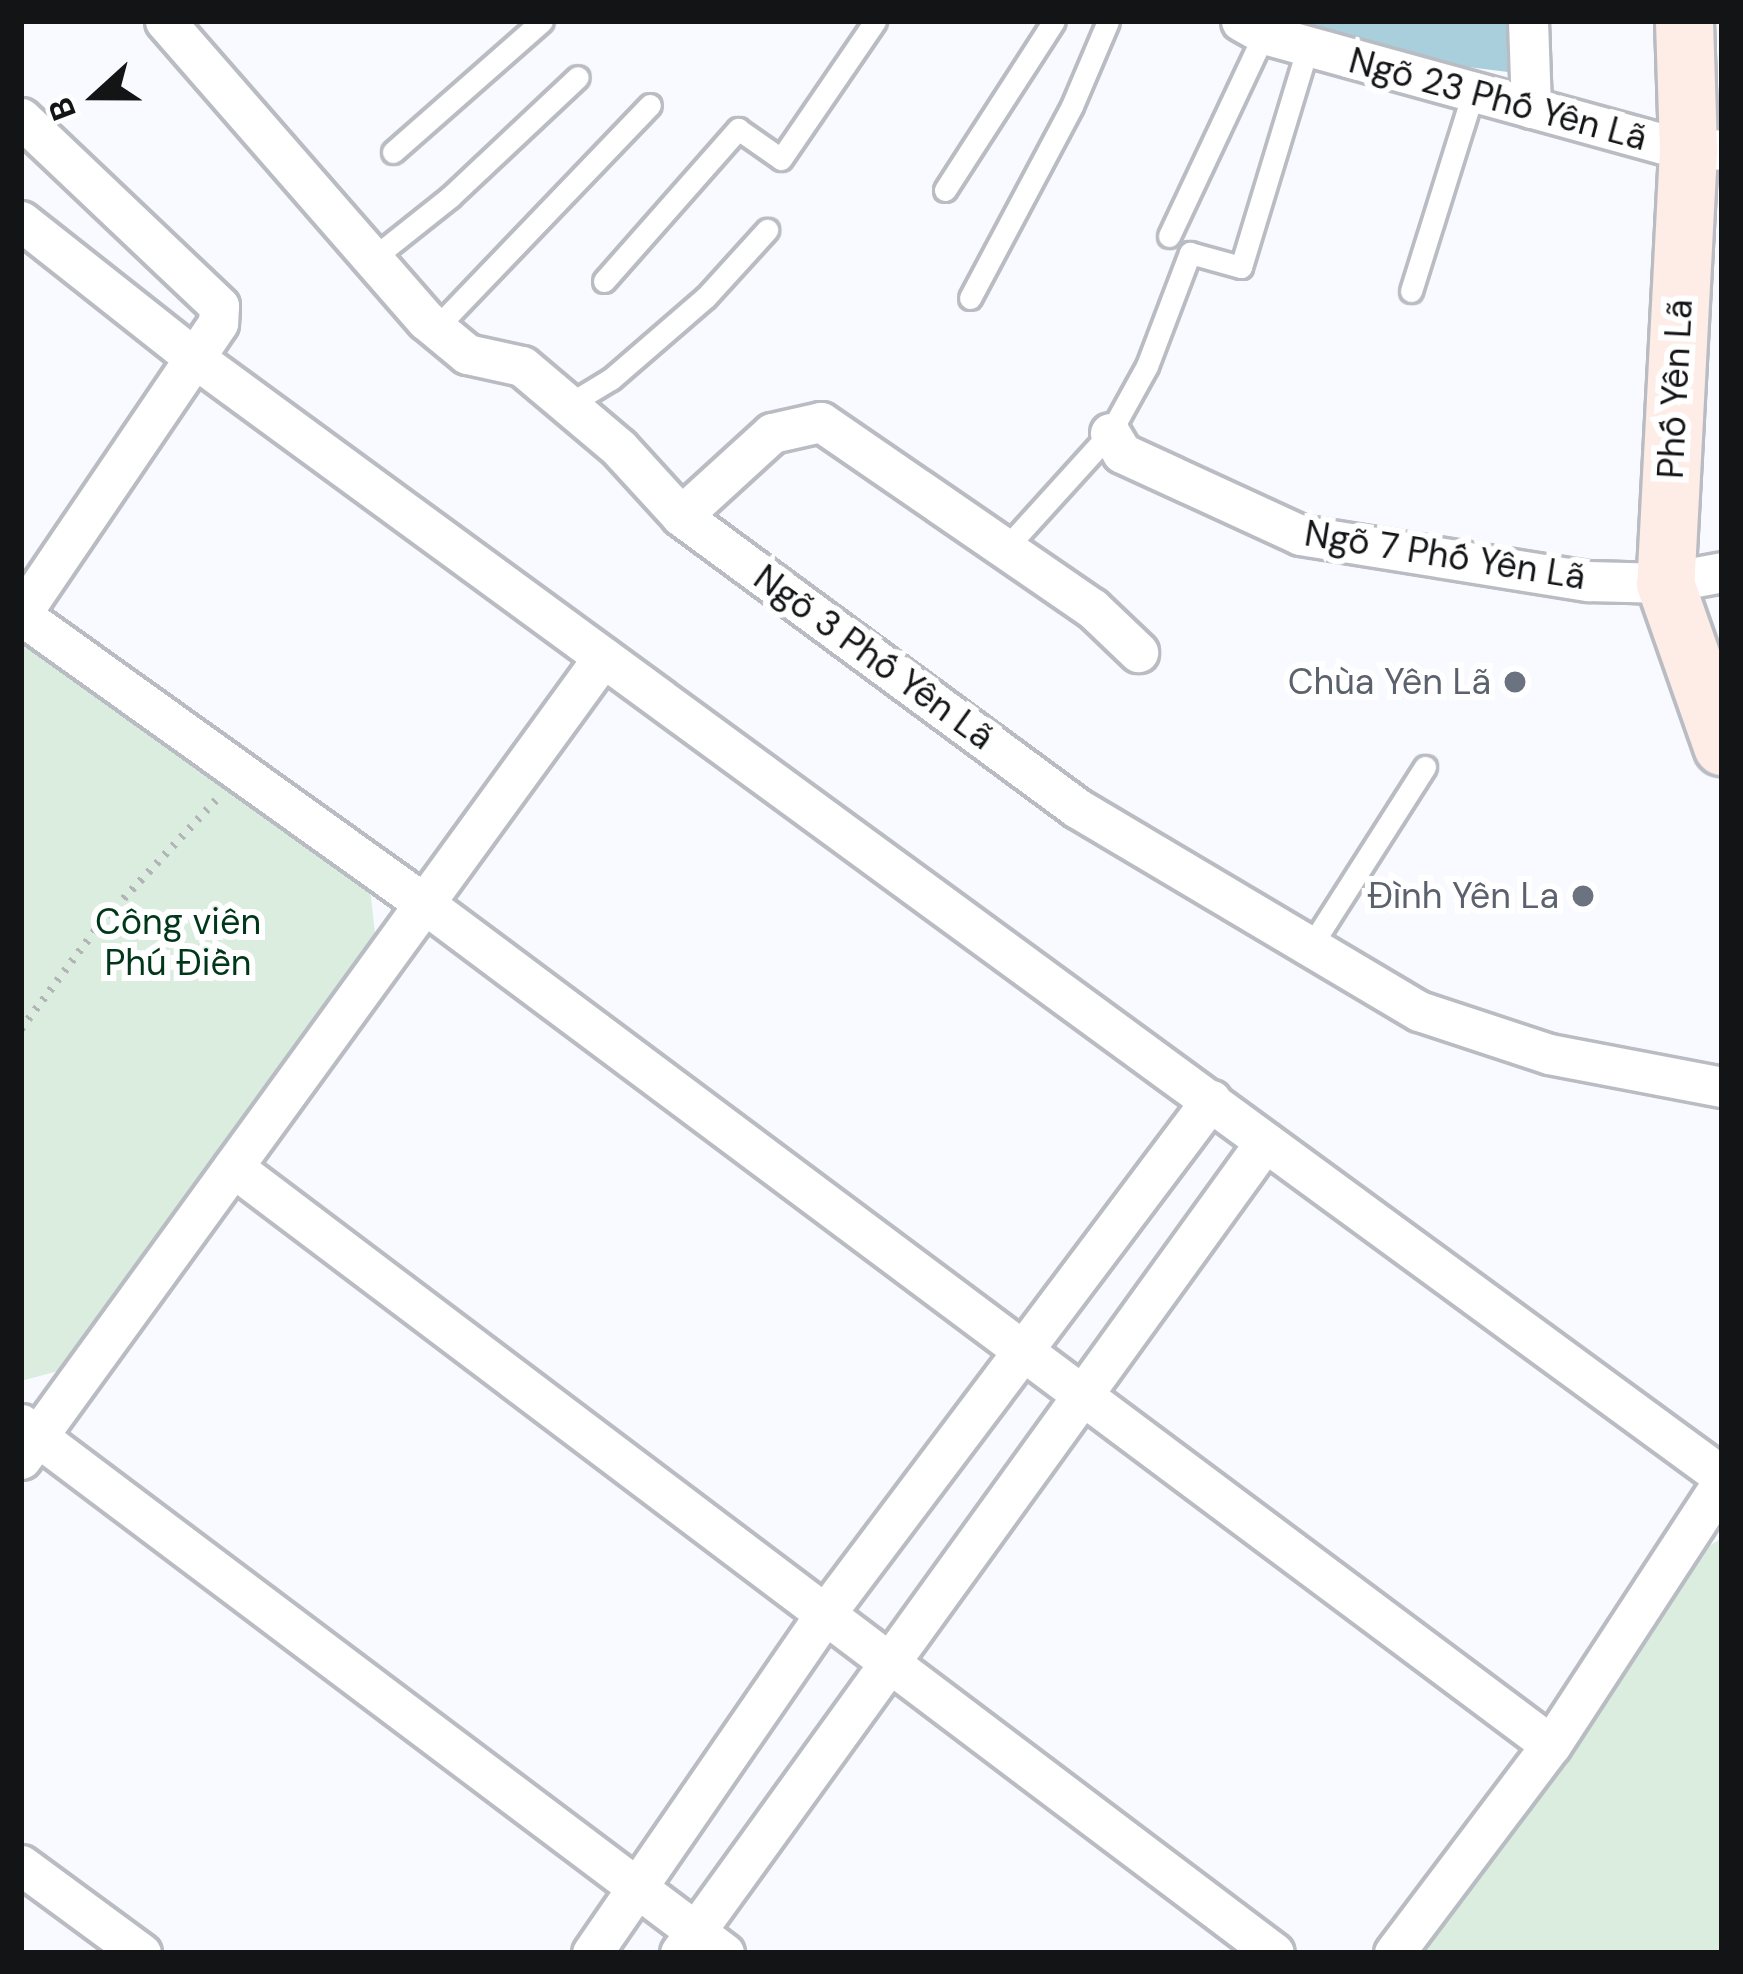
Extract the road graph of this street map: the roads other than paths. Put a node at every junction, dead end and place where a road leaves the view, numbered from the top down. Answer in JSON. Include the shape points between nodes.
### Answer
{"nodes":[{"id":1,"x":542,"y":21,"type":"edge"},
{"id":2,"x":875,"y":21,"type":"edge"},
{"id":3,"x":1054,"y":21,"type":"edge"},
{"id":4,"x":1108,"y":21,"type":"edge"},
{"id":5,"x":1528,"y":21,"type":"edge"},
{"id":6,"x":1684,"y":21,"type":"edge"},
{"id":7,"x":177,"y":26,"type":"edge"},
{"id":8,"x":1252,"y":27,"type":"edge"},
{"id":9,"x":1308,"y":46,"type":"junction"},
{"id":10,"x":578,"y":77,"type":"dead end"},
{"id":11,"x":1473,"y":93,"type":"junction"},
{"id":12,"x":650,"y":105,"type":"dead end"},
{"id":13,"x":1531,"y":109,"type":"junction"},
{"id":14,"x":21,"y":118,"type":"edge"},
{"id":15,"x":1705,"y":150,"type":"edge"},
{"id":16,"x":393,"y":152,"type":"dead end"},
{"id":17,"x":945,"y":190,"type":"dead end"},
{"id":18,"x":21,"y":221,"type":"edge"},
{"id":19,"x":767,"y":230,"type":"dead end"},
{"id":20,"x":1169,"y":236,"type":"dead end"},
{"id":21,"x":372,"y":259,"type":"junction"},
{"id":22,"x":604,"y":281,"type":"dead end"},
{"id":23,"x":1411,"y":291,"type":"dead end"},
{"id":24,"x":970,"y":298,"type":"dead end"},
{"id":25,"x":436,"y":328,"type":"junction"},
{"id":26,"x":192,"y":356,"type":"junction"},
{"id":27,"x":568,"y":405,"type":"junction"},
{"id":28,"x":1110,"y":433,"type":"junction"},
{"id":29,"x":681,"y":516,"type":"junction"},
{"id":30,"x":1005,"y":549,"type":"junction"},
{"id":31,"x":1722,"y":572,"type":"edge"},
{"id":32,"x":1664,"y":583,"type":"junction"},
{"id":33,"x":21,"y":615,"type":"edge"},
{"id":34,"x":1138,"y":652,"type":"dead end"},
{"id":35,"x":603,"y":657,"type":"junction"},
{"id":36,"x":1720,"y":736,"type":"edge"},
{"id":37,"x":1425,"y":767,"type":"dead end"},
{"id":38,"x":425,"y":904,"type":"junction"},
{"id":39,"x":1309,"y":949,"type":"junction"},
{"id":40,"x":1722,"y":1087,"type":"edge"},
{"id":41,"x":1211,"y":1100,"type":"junction"},
{"id":42,"x":1265,"y":1142,"type":"junction"},
{"id":43,"x":233,"y":1167,"type":"junction"},
{"id":44,"x":1023,"y":1350,"type":"junction"},
{"id":45,"x":1081,"y":1394,"type":"junction"},
{"id":46,"x":26,"y":1440,"type":"edge"},
{"id":47,"x":1722,"y":1480,"type":"edge"},
{"id":48,"x":825,"y":1614,"type":"junction"},
{"id":49,"x":890,"y":1663,"type":"junction"},
{"id":50,"x":1551,"y":1745,"type":"junction"},
{"id":51,"x":21,"y":1865,"type":"edge"},
{"id":52,"x":637,"y":1888,"type":"junction"},
{"id":53,"x":699,"y":1946,"type":"edge"},
{"id":54,"x":141,"y":1953,"type":"edge"},
{"id":55,"x":592,"y":1953,"type":"edge"},
{"id":56,"x":1274,"y":1953,"type":"edge"},
{"id":57,"x":1394,"y":1953,"type":"edge"}],
"edges":[{"from":1,"to":16,"type":"lane"},
{"from":2,"to":22,"type":"lane","via":[[781,159],[738,129]]},
{"from":3,"to":17,"type":"lane"},
{"from":4,"to":24,"type":"lane"},
{"from":5,"to":13,"type":"street"},
{"from":6,"to":15,"type":"street","name":"Phố Yên Lã"},
{"from":7,"to":21,"type":"street","name":"Ngõ 3 Phố Yên Lã"},
{"from":8,"to":9,"type":"street","name":"Ngõ 23 Phố Yên Lã"},
{"from":8,"to":20,"type":"lane"},
{"from":9,"to":11,"type":"street","name":"Ngõ 23 Phố Yên Lã"},
{"from":9,"to":28,"type":"lane","via":[[1241,267],[1190,253],[1147,366]]},
{"from":10,"to":21,"type":"lane"},
{"from":11,"to":13,"type":"street","name":"Ngõ 23 Phố Yên Lã"},
{"from":11,"to":23,"type":"lane"},
{"from":12,"to":25,"type":"lane"},
{"from":13,"to":15,"type":"street","name":"Ngõ 23 Phố Yên Lã"},
{"from":14,"to":26,"type":"street","via":[[215,297],[218,322]]},
{"from":15,"to":32,"type":"street","name":"Phố Yên Lã"},
{"from":18,"to":26,"type":"street"},
{"from":19,"to":27,"type":"lane","via":[[671,328]]},
{"from":21,"to":25,"type":"street","name":"Ngõ 3 Phố Yên Lã"},
{"from":25,"to":27,"type":"street","name":"Ngõ 3 Phố Yên Lã","via":[[467,354],[522,366]]},
{"from":26,"to":33,"type":"street"},
{"from":26,"to":35,"type":"street"},
{"from":27,"to":29,"type":"street","name":"Ngõ 3 Phố Yên Lã"},
{"from":28,"to":30,"type":"lane"},
{"from":28,"to":32,"type":"street","name":"Ngõ 7 Phố Yên Lã","via":[[1122,453],[1300,535],[1588,581]]},
{"from":29,"to":30,"type":"street","via":[[772,433],[821,422]]},
{"from":29,"to":39,"type":"street","name":"Ngõ 3 Phố Yên Lã","via":[[1077,808]]},
{"from":30,"to":34,"type":"street","via":[[1092,608]]},
{"from":31,"to":32,"type":"street","name":"Ngõ 7 Phố Yên Lã"},
{"from":32,"to":36,"type":"street","name":"Phố Yên Lã"},
{"from":33,"to":38,"type":"street"},
{"from":35,"to":38,"type":"street"},
{"from":35,"to":41,"type":"street"},
{"from":37,"to":39,"type":"lane"},
{"from":38,"to":43,"type":"street"},
{"from":38,"to":44,"type":"street"},
{"from":39,"to":40,"type":"street","name":"Ngõ 3 Phố Yên Lã","via":[[1419,1012],[1549,1054]]},
{"from":41,"to":42,"type":"street"},
{"from":41,"to":44,"type":"street"},
{"from":42,"to":45,"type":"street"},
{"from":42,"to":47,"type":"street"},
{"from":43,"to":46,"type":"street"},
{"from":43,"to":48,"type":"street"},
{"from":44,"to":45,"type":"street"},
{"from":44,"to":48,"type":"street"},
{"from":45,"to":49,"type":"street"},
{"from":45,"to":50,"type":"street"},
{"from":46,"to":52,"type":"street"},
{"from":47,"to":50,"type":"street"},
{"from":48,"to":49,"type":"street"},
{"from":48,"to":52,"type":"street"},
{"from":49,"to":53,"type":"street"},
{"from":49,"to":56,"type":"street"},
{"from":50,"to":57,"type":"street"},
{"from":51,"to":54,"type":"street"},
{"from":52,"to":53,"type":"street"},
{"from":52,"to":55,"type":"street"}]}
